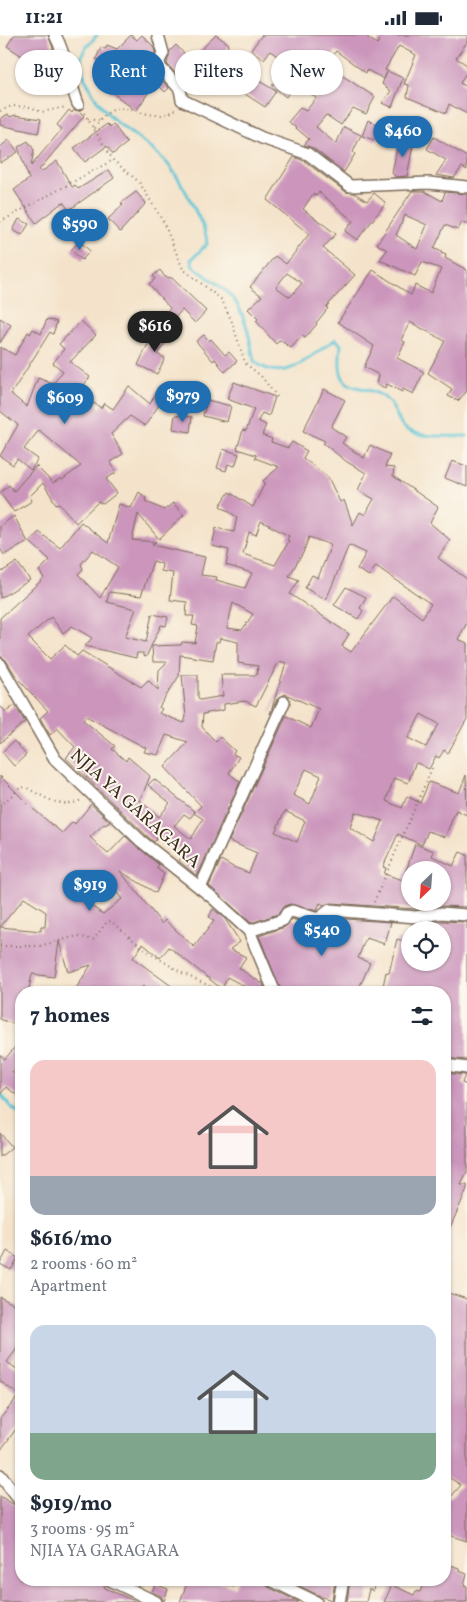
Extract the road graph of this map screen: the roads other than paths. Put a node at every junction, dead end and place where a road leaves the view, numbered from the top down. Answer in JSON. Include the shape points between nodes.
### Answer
{"nodes":[{"id":1,"x":55,"y":35,"type":"edge"},
{"id":2,"x":158,"y":35,"type":"edge"},
{"id":3,"x":78,"y":104,"type":"road end"},
{"id":4,"x":467,"y":187,"type":"edge"},
{"id":5,"x":0,"y":664,"type":"edge"},
{"id":6,"x":284,"y":702,"type":"dead end"},
{"id":7,"x":200,"y":888,"type":"junction"},
{"id":8,"x":467,"y":915,"type":"edge"},
{"id":9,"x":249,"y":931,"type":"junction"},
{"id":10,"x":272,"y":986,"type":"edge"},
{"id":11,"x":451,"y":1066,"type":"edge"},
{"id":12,"x":467,"y":1068,"type":"edge"},
{"id":13,"x":0,"y":1475,"type":"edge"},
{"id":14,"x":15,"y":1494,"type":"edge"},
{"id":15,"x":123,"y":1586,"type":"edge"},
{"id":16,"x":283,"y":1586,"type":"edge"},
{"id":17,"x":342,"y":1586,"type":"edge"},
{"id":18,"x":156,"y":1602,"type":"edge"},
{"id":19,"x":316,"y":1602,"type":"edge"},
{"id":20,"x":339,"y":1602,"type":"edge"}],
"edges":[{"from":1,"to":3,"type":"street","via":[[66,59],[69,80]]},
{"from":2,"to":4,"type":"street","via":[[163,53],[160,67],[180,89],[182,100],[262,138],[308,154],[350,186],[429,183]]},
{"from":5,"to":7,"type":"street","name":"NJIA YA GARAGARA","via":[[55,759],[141,841]]},
{"from":6,"to":7,"type":"street"},
{"from":7,"to":9,"type":"street","name":"NJIA YA GARAGARA"},
{"from":8,"to":9,"type":"street","via":[[440,913],[416,917],[330,910],[318,919],[289,911],[283,920]]},
{"from":9,"to":10,"type":"street","name":"NJIA YA GARAGARA"},
{"from":11,"to":12,"type":"street"},
{"from":13,"to":14,"type":"street"},
{"from":15,"to":18,"type":"street"},
{"from":16,"to":19,"type":"street"},
{"from":17,"to":20,"type":"street"}]}
